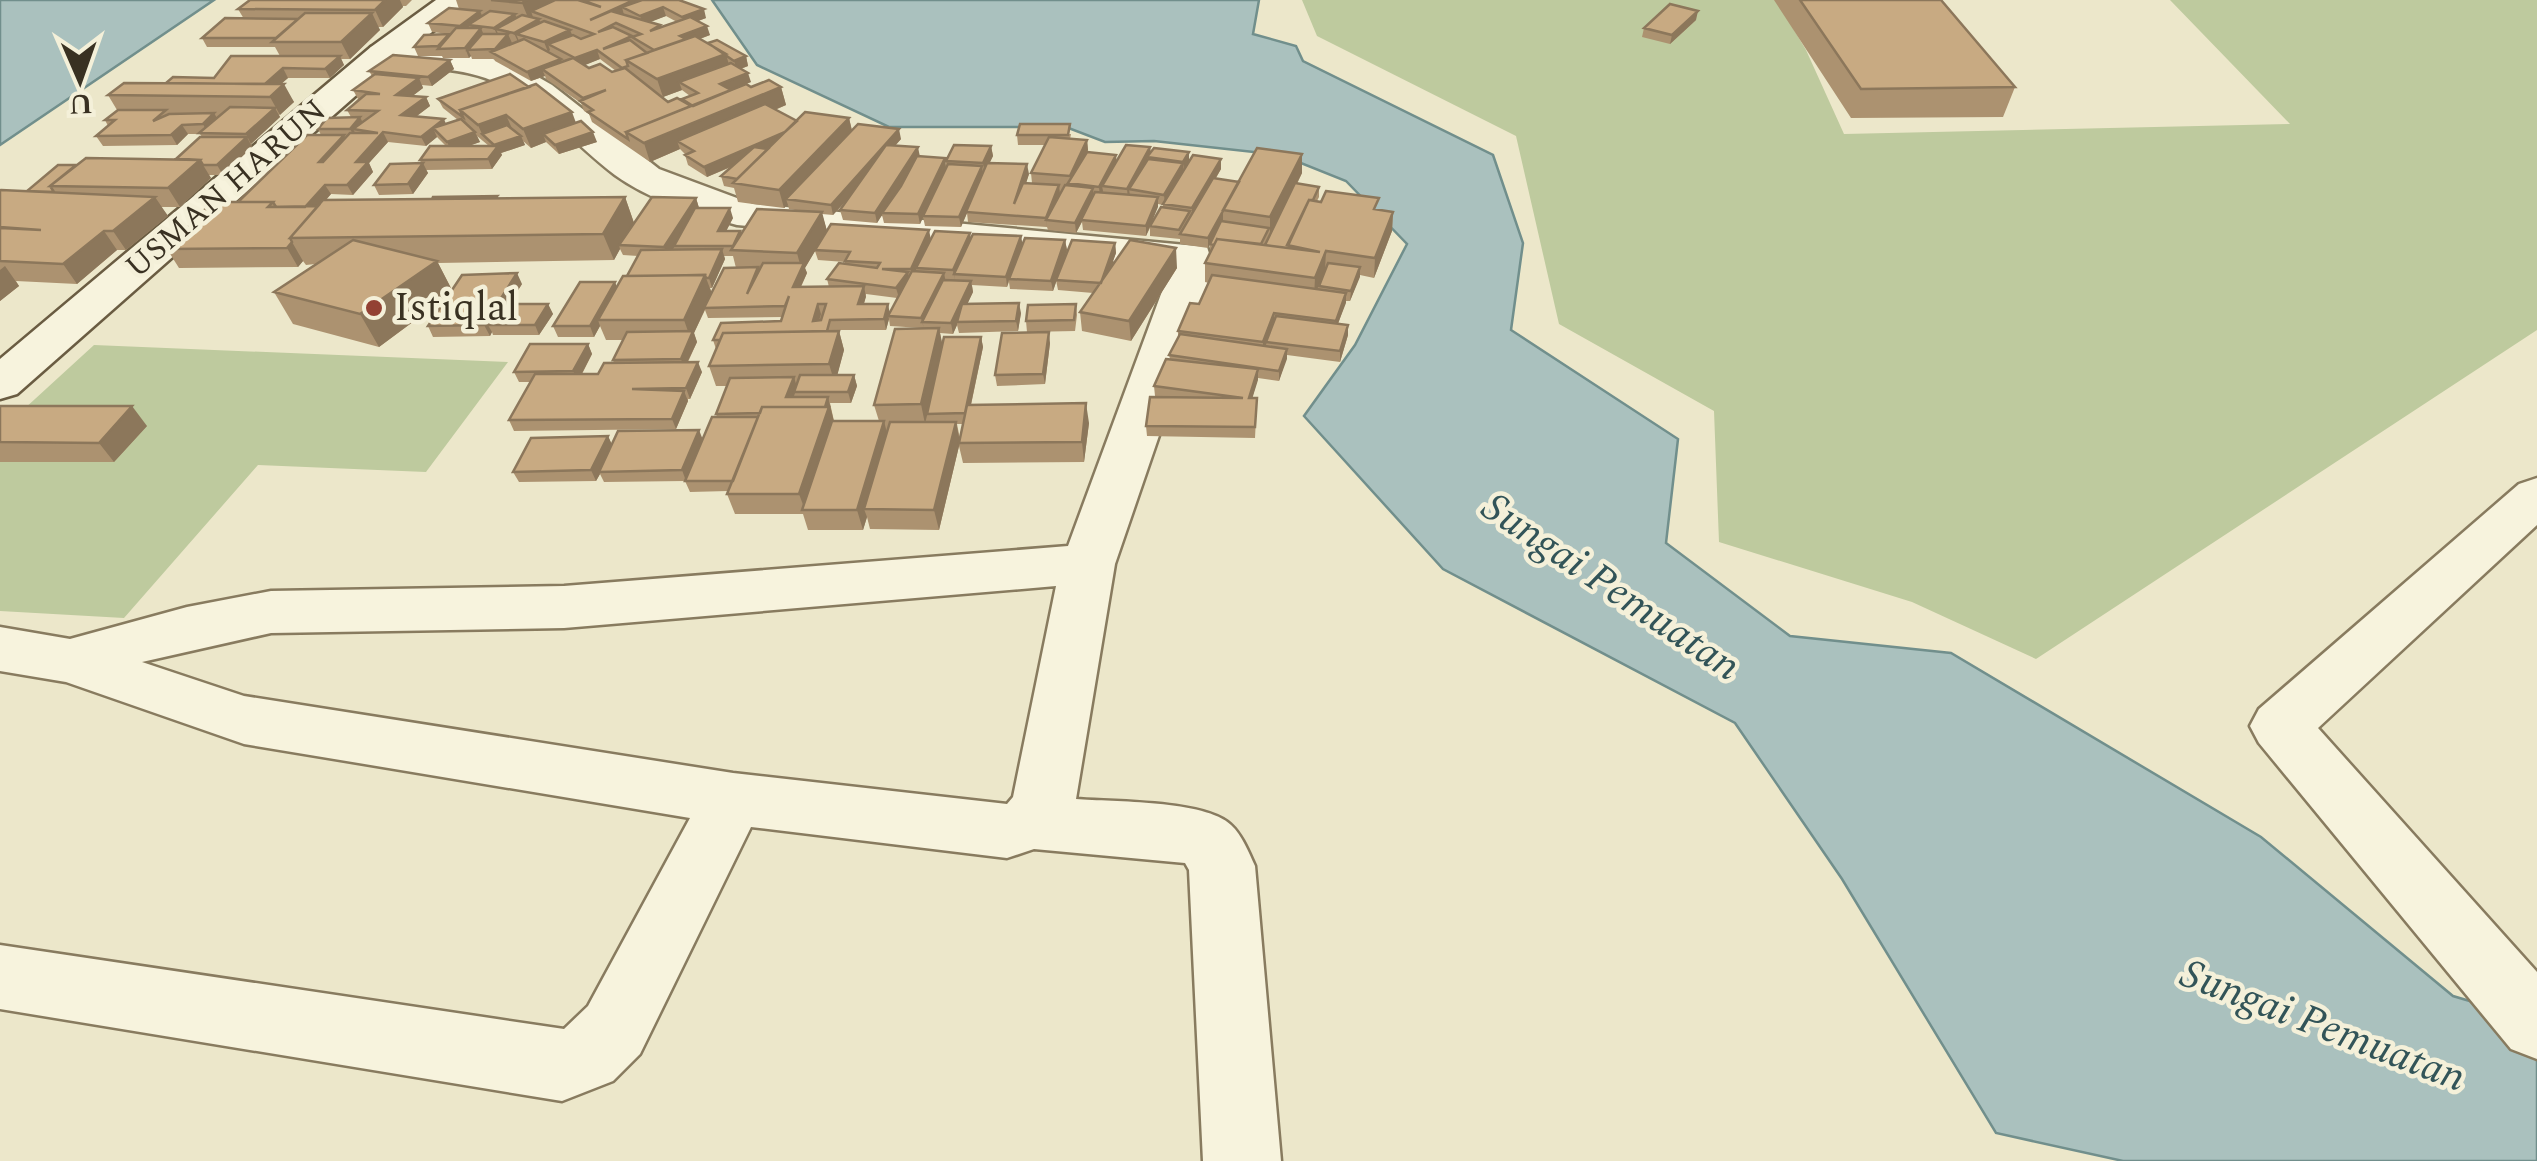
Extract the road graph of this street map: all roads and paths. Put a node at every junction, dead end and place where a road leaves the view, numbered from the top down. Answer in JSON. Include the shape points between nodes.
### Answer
{"nodes":[{"id":1,"x":457,"y":0,"type":"edge"},
{"id":2,"x":383,"y":54,"type":"junction"},
{"id":3,"x":0,"y":384,"type":"edge"},
{"id":4,"x":2537,"y":496,"type":"edge"},
{"id":5,"x":1088,"y":564,"type":"junction"},
{"id":6,"x":0,"y":649,"type":"edge"},
{"id":7,"x":70,"y":661,"type":"junction"},
{"id":8,"x":733,"y":799,"type":"junction"},
{"id":9,"x":1034,"y":822,"type":"junction"},
{"id":10,"x":0,"y":977,"type":"edge"},
{"id":11,"x":2537,"y":1025,"type":"edge"},
{"id":12,"x":1242,"y":1161,"type":"edge"}],
"edges":[{"from":1,"to":2,"type":"street","name":"USMAN HARUN"},
{"from":2,"to":3,"type":"street","name":"USMAN HARUN"},
{"from":2,"to":5,"type":"street","via":[[499,71],[536,89],[660,185],[751,216],[1192,256],[1193,272]]},
{"from":4,"to":11,"type":"street","via":[[2280,726]]},
{"from":5,"to":7,"type":"street","via":[[564,608],[271,612]]},
{"from":5,"to":9,"type":"street","via":[[1045,797]]},
{"from":6,"to":7,"type":"street"},
{"from":7,"to":8,"type":"street","via":[[244,720]]},
{"from":8,"to":9,"type":"street","via":[[1008,831]]},
{"from":8,"to":10,"type":"street","via":[[614,1030],[592,1056],[572,1065]]},
{"from":9,"to":12,"type":"street","via":[[1191,836],[1216,851]]}]}
